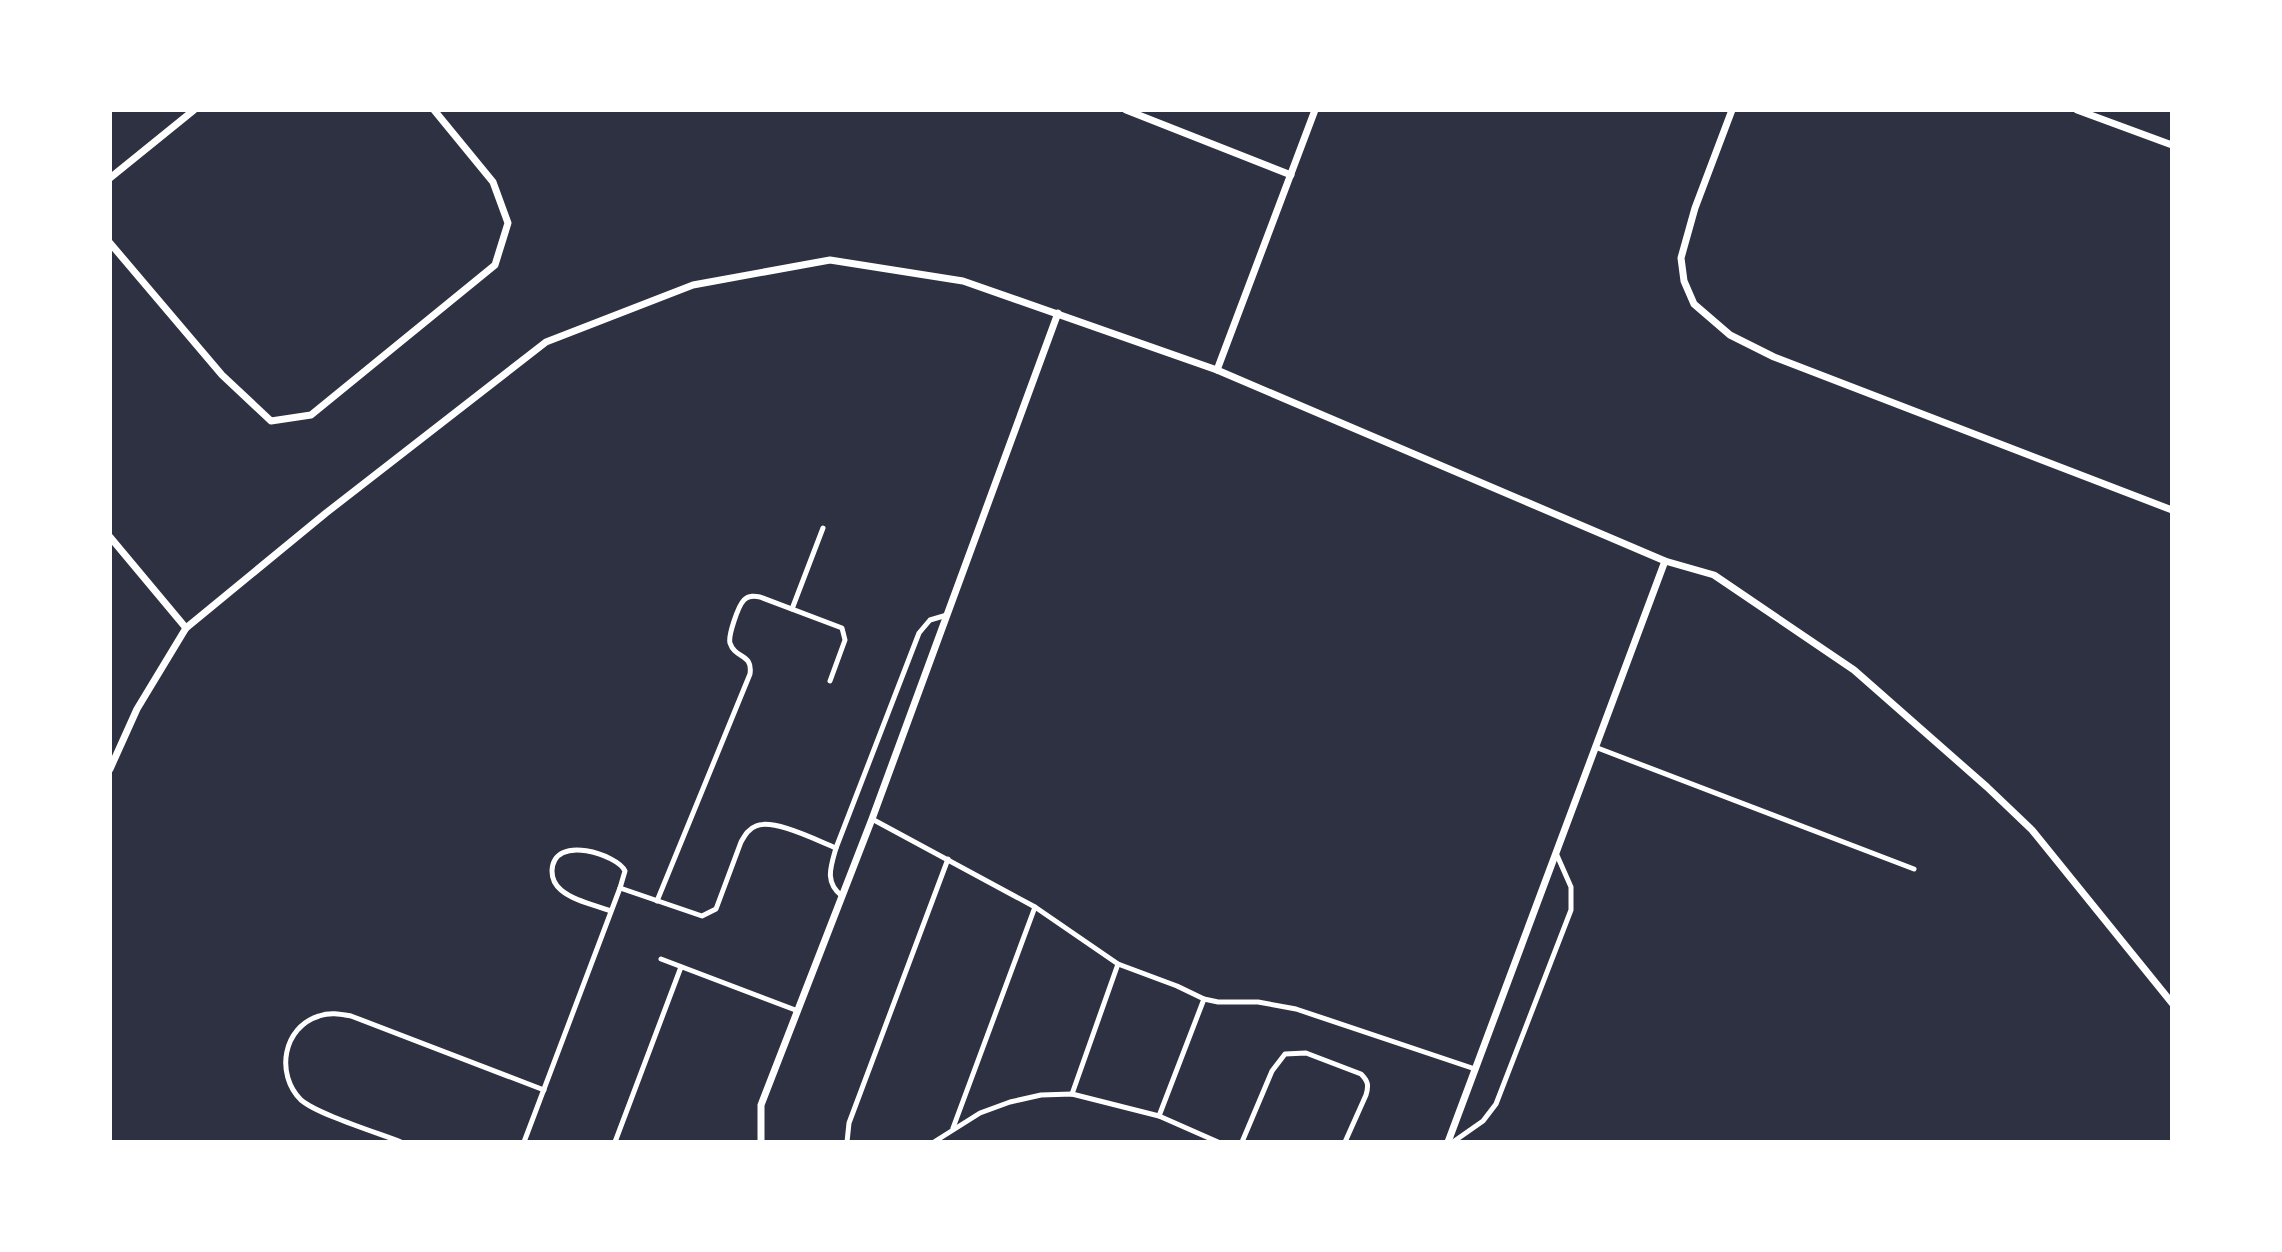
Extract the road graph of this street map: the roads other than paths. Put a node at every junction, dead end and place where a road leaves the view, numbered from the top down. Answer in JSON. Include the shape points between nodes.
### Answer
{"nodes":[{"id":1,"x":434,"y":110,"type":"edge"},
{"id":2,"x":1126,"y":110,"type":"edge"},
{"id":3,"x":1315,"y":110,"type":"edge"},
{"id":4,"x":1732,"y":110,"type":"edge"},
{"id":5,"x":2077,"y":110,"type":"edge"},
{"id":6,"x":193,"y":111,"type":"edge"},
{"id":7,"x":2172,"y":145,"type":"edge"},
{"id":8,"x":1291,"y":175,"type":"junction"},
{"id":9,"x":110,"y":178,"type":"edge"},
{"id":10,"x":110,"y":243,"type":"edge"},
{"id":11,"x":1058,"y":313,"type":"junction"},
{"id":12,"x":1217,"y":370,"type":"junction"},
{"id":13,"x":2172,"y":510,"type":"edge"},
{"id":14,"x":823,"y":528,"type":"dead end"},
{"id":15,"x":110,"y":537,"type":"edge"},
{"id":16,"x":1665,"y":561,"type":"junction"},
{"id":17,"x":792,"y":609,"type":"junction"},
{"id":18,"x":947,"y":615,"type":"junction"},
{"id":19,"x":186,"y":628,"type":"junction"},
{"id":20,"x":830,"y":681,"type":"dead end"},
{"id":21,"x":1595,"y":747,"type":"junction"},
{"id":22,"x":110,"y":769,"type":"edge"},
{"id":23,"x":872,"y":819,"type":"junction"},
{"id":24,"x":836,"y":848,"type":"junction"},
{"id":25,"x":1555,"y":852,"type":"junction"},
{"id":26,"x":948,"y":859,"type":"junction"},
{"id":27,"x":1914,"y":869,"type":"dead end"},
{"id":28,"x":620,"y":888,"type":"junction"},
{"id":29,"x":842,"y":895,"type":"junction"},
{"id":30,"x":657,"y":901,"type":"junction"},
{"id":31,"x":1035,"y":908,"type":"junction"},
{"id":32,"x":611,"y":911,"type":"junction"},
{"id":33,"x":661,"y":959,"type":"dead end"},
{"id":34,"x":1118,"y":964,"type":"junction"},
{"id":35,"x":681,"y":967,"type":"junction"},
{"id":36,"x":1204,"y":999,"type":"junction"},
{"id":37,"x":2172,"y":1003,"type":"edge"},
{"id":38,"x":798,"y":1011,"type":"junction"},
{"id":39,"x":1475,"y":1069,"type":"junction"},
{"id":40,"x":544,"y":1090,"type":"junction"},
{"id":41,"x":1072,"y":1094,"type":"junction"},
{"id":42,"x":1159,"y":1116,"type":"junction"},
{"id":43,"x":953,"y":1128,"type":"junction"},
{"id":44,"x":401,"y":1142,"type":"edge"},
{"id":45,"x":524,"y":1142,"type":"edge"},
{"id":46,"x":615,"y":1142,"type":"edge"},
{"id":47,"x":761,"y":1142,"type":"edge"},
{"id":48,"x":847,"y":1142,"type":"edge"},
{"id":49,"x":934,"y":1142,"type":"edge"},
{"id":50,"x":1218,"y":1142,"type":"edge"},
{"id":51,"x":1242,"y":1142,"type":"edge"},
{"id":52,"x":1345,"y":1142,"type":"edge"},
{"id":53,"x":1450,"y":1142,"type":"edge"}],
"edges":[{"from":1,"to":10,"type":"street","via":[[493,182],[508,223],[495,265],[311,415],[271,421],[222,375]]},
{"from":2,"to":8,"type":"street"},
{"from":3,"to":8,"type":"street"},
{"from":4,"to":13,"type":"street","via":[[1681,258],[1694,304],[1730,335],[1774,358]]},
{"from":5,"to":7,"type":"street"},
{"from":6,"to":9,"type":"street"},
{"from":8,"to":12,"type":"street"},
{"from":11,"to":12,"type":"street"},
{"from":11,"to":18,"type":"street"},
{"from":11,"to":19,"type":"street","via":[[962,281],[830,261],[693,285],[546,342]]},
{"from":12,"to":16,"type":"street"},
{"from":14,"to":17,"type":"lane"},
{"from":15,"to":19,"type":"street"},
{"from":16,"to":21,"type":"street"},
{"from":16,"to":37,"type":"street","via":[[1714,575],[1865,679],[2032,830]]},
{"from":17,"to":20,"type":"lane","via":[[837,625],[845,633]]},
{"from":17,"to":30,"type":"lane","via":[[756,596],[740,606],[729,643],[748,660],[750,674]]},
{"from":18,"to":23,"type":"street"},
{"from":18,"to":24,"type":"lane","via":[[930,620],[919,633]]},
{"from":19,"to":22,"type":"street","via":[[138,709]]},
{"from":21,"to":25,"type":"street"},
{"from":21,"to":27,"type":"lane"},
{"from":23,"to":26,"type":"lane"},
{"from":23,"to":29,"type":"street"},
{"from":24,"to":29,"type":"lane","via":[[830,878]]},
{"from":24,"to":30,"type":"lane","via":[[774,825],[756,826],[741,842],[716,909],[695,915]]},
{"from":25,"to":39,"type":"street"},
{"from":25,"to":53,"type":"lane","via":[[1571,887],[1571,910],[1496,1104],[1483,1121]]},
{"from":26,"to":31,"type":"lane"},
{"from":26,"to":48,"type":"lane","via":[[849,1123]]},
{"from":28,"to":30,"type":"lane"},
{"from":28,"to":32,"type":"lane"},
{"from":28,"to":32,"type":"lane","via":[[625,871],[618,862],[574,849],[555,858],[552,879],[558,889]]},
{"from":29,"to":38,"type":"street"},
{"from":31,"to":34,"type":"lane"},
{"from":31,"to":43,"type":"lane"},
{"from":32,"to":40,"type":"lane"},
{"from":33,"to":35,"type":"lane"},
{"from":34,"to":36,"type":"lane"},
{"from":34,"to":41,"type":"lane"},
{"from":35,"to":38,"type":"lane"},
{"from":35,"to":46,"type":"lane"},
{"from":36,"to":39,"type":"lane","via":[[1296,1009]]},
{"from":36,"to":42,"type":"lane"},
{"from":38,"to":47,"type":"street","via":[[761,1105]]},
{"from":39,"to":53,"type":"street"},
{"from":40,"to":44,"type":"lane","via":[[351,1016],[326,1014],[302,1025],[286,1054],[291,1088],[318,1110]]},
{"from":40,"to":45,"type":"lane"},
{"from":41,"to":42,"type":"lane"},
{"from":41,"to":43,"type":"lane","via":[[1010,1102]]},
{"from":42,"to":50,"type":"lane"},
{"from":43,"to":49,"type":"lane"},
{"from":51,"to":52,"type":"lane","via":[[1272,1071],[1285,1054],[1306,1053],[1366,1079],[1366,1095]]}]}
